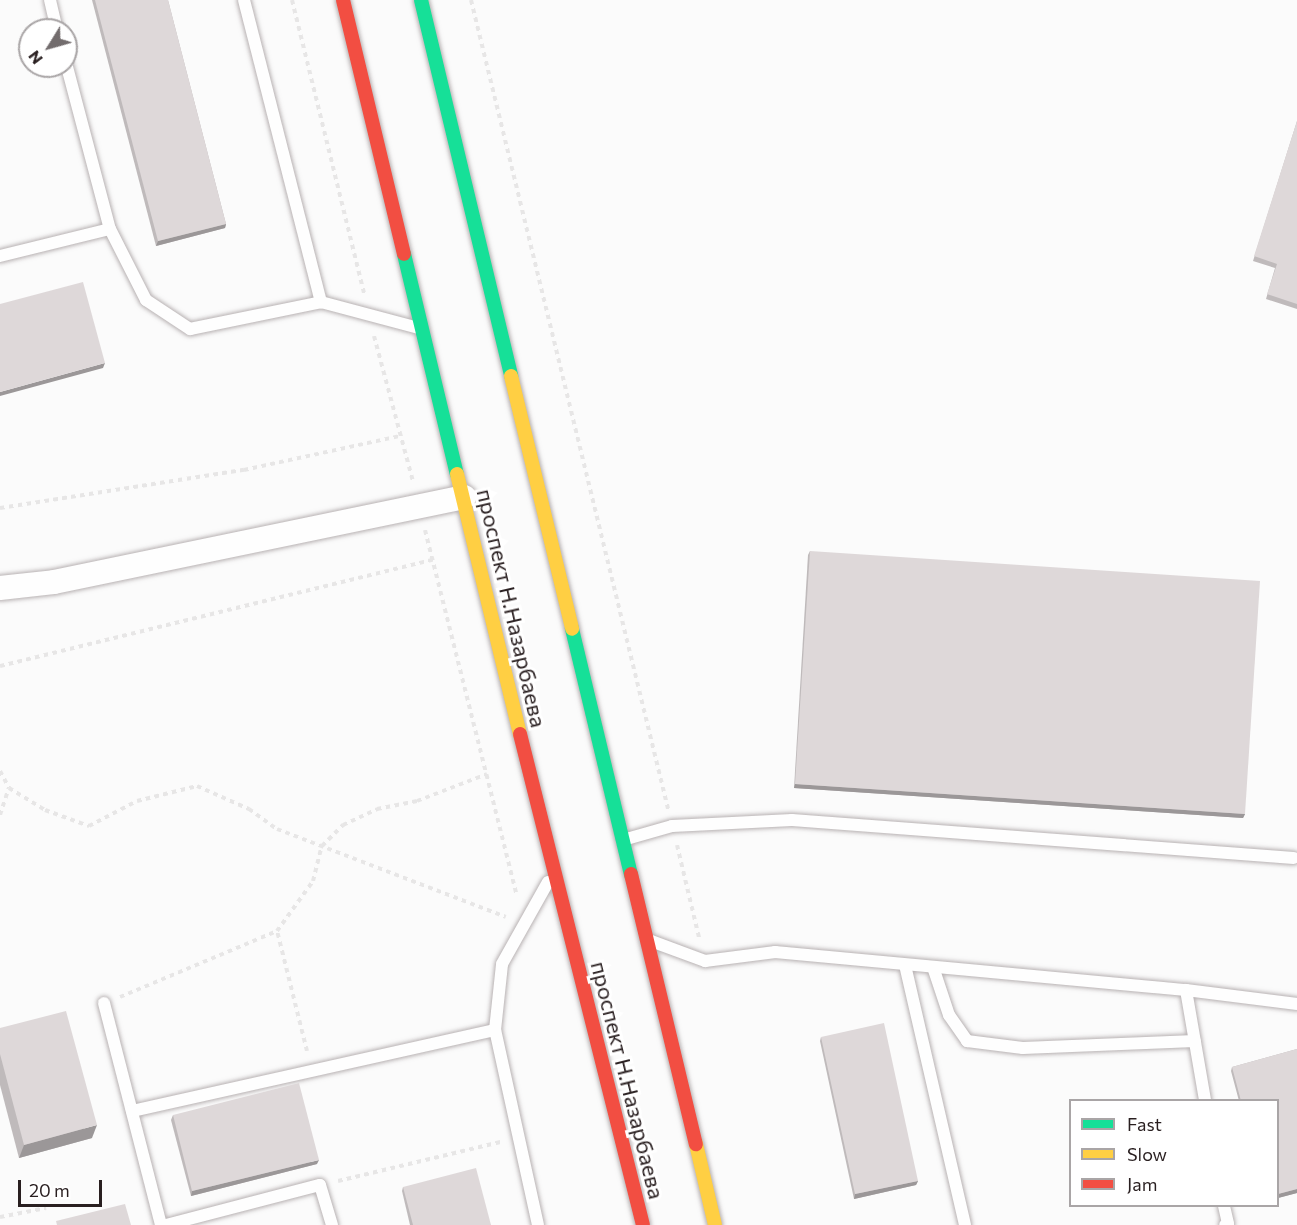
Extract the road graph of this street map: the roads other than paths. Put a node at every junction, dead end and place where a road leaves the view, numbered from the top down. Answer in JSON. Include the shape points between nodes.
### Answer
{"nodes":[{"id":1,"x":50,"y":0,"type":"edge"},
{"id":2,"x":244,"y":0,"type":"edge"},
{"id":3,"x":343,"y":0,"type":"edge"},
{"id":4,"x":421,"y":0,"type":"edge"},
{"id":5,"x":54,"y":18,"type":"edge"},
{"id":6,"x":70,"y":78,"type":"edge"},
{"id":7,"x":110,"y":229,"type":"junction"},
{"id":8,"x":0,"y":256,"type":"edge"},
{"id":9,"x":321,"y":302,"type":"junction"},
{"id":10,"x":424,"y":330,"type":"junction"},
{"id":11,"x":464,"y":497,"type":"junction"},
{"id":12,"x":0,"y":588,"type":"edge"},
{"id":13,"x":622,"y":840,"type":"junction"},
{"id":14,"x":1294,"y":858,"type":"dead end"},
{"id":15,"x":553,"y":873,"type":"junction"},
{"id":16,"x":646,"y":940,"type":"junction"},
{"id":17,"x":905,"y":965,"type":"junction"},
{"id":18,"x":933,"y":968,"type":"junction"},
{"id":19,"x":1186,"y":990,"type":"junction"},
{"id":20,"x":104,"y":1003,"type":"road end"},
{"id":21,"x":1297,"y":1004,"type":"edge"},
{"id":22,"x":495,"y":1030,"type":"junction"},
{"id":23,"x":1195,"y":1041,"type":"junction"},
{"id":24,"x":1206,"y":1099,"type":"edge"},
{"id":25,"x":132,"y":1111,"type":"junction"},
{"id":26,"x":1224,"y":1207,"type":"edge"},
{"id":27,"x":161,"y":1225,"type":"edge"},
{"id":28,"x":166,"y":1225,"type":"edge"},
{"id":29,"x":332,"y":1225,"type":"edge"},
{"id":30,"x":538,"y":1225,"type":"edge"},
{"id":31,"x":643,"y":1225,"type":"edge"},
{"id":32,"x":715,"y":1225,"type":"edge"},
{"id":33,"x":965,"y":1225,"type":"edge"},
{"id":34,"x":1225,"y":1225,"type":"edge"}],
"edges":[{"from":1,"to":5,"type":"lane"},
{"from":2,"to":9,"type":"lane"},
{"from":3,"to":10,"type":"main road","name":"проспект Н.Назарбаева"},
{"from":4,"to":13,"type":"main road"},
{"from":6,"to":7,"type":"lane"},
{"from":7,"to":8,"type":"lane"},
{"from":7,"to":9,"type":"lane","via":[[146,300],[190,328]]},
{"from":9,"to":10,"type":"lane"},
{"from":10,"to":11,"type":"main road","name":"проспект Н.Назарбаева"},
{"from":11,"to":12,"type":"street","via":[[54,582]]},
{"from":11,"to":15,"type":"main road","name":"проспект Н.Назарбаева"},
{"from":13,"to":14,"type":"lane","via":[[672,826],[792,820]]},
{"from":13,"to":16,"type":"main road"},
{"from":15,"to":22,"type":"lane","via":[[501,964]]},
{"from":15,"to":31,"type":"main road","name":"проспект Н.Назарбаева"},
{"from":16,"to":17,"type":"lane","via":[[705,961],[775,952]]},
{"from":16,"to":32,"type":"main road"},
{"from":17,"to":18,"type":"lane"},
{"from":17,"to":33,"type":"lane"},
{"from":18,"to":19,"type":"lane"},
{"from":18,"to":23,"type":"lane","via":[[949,1015],[967,1041],[1023,1048]]},
{"from":19,"to":21,"type":"lane"},
{"from":19,"to":23,"type":"lane"},
{"from":20,"to":25,"type":"lane"},
{"from":22,"to":25,"type":"lane"},
{"from":22,"to":30,"type":"lane"},
{"from":23,"to":24,"type":"lane"},
{"from":25,"to":27,"type":"lane"},
{"from":26,"to":34,"type":"lane","via":[[1228,1224]]},
{"from":28,"to":29,"type":"lane","via":[[320,1185]]}]}
